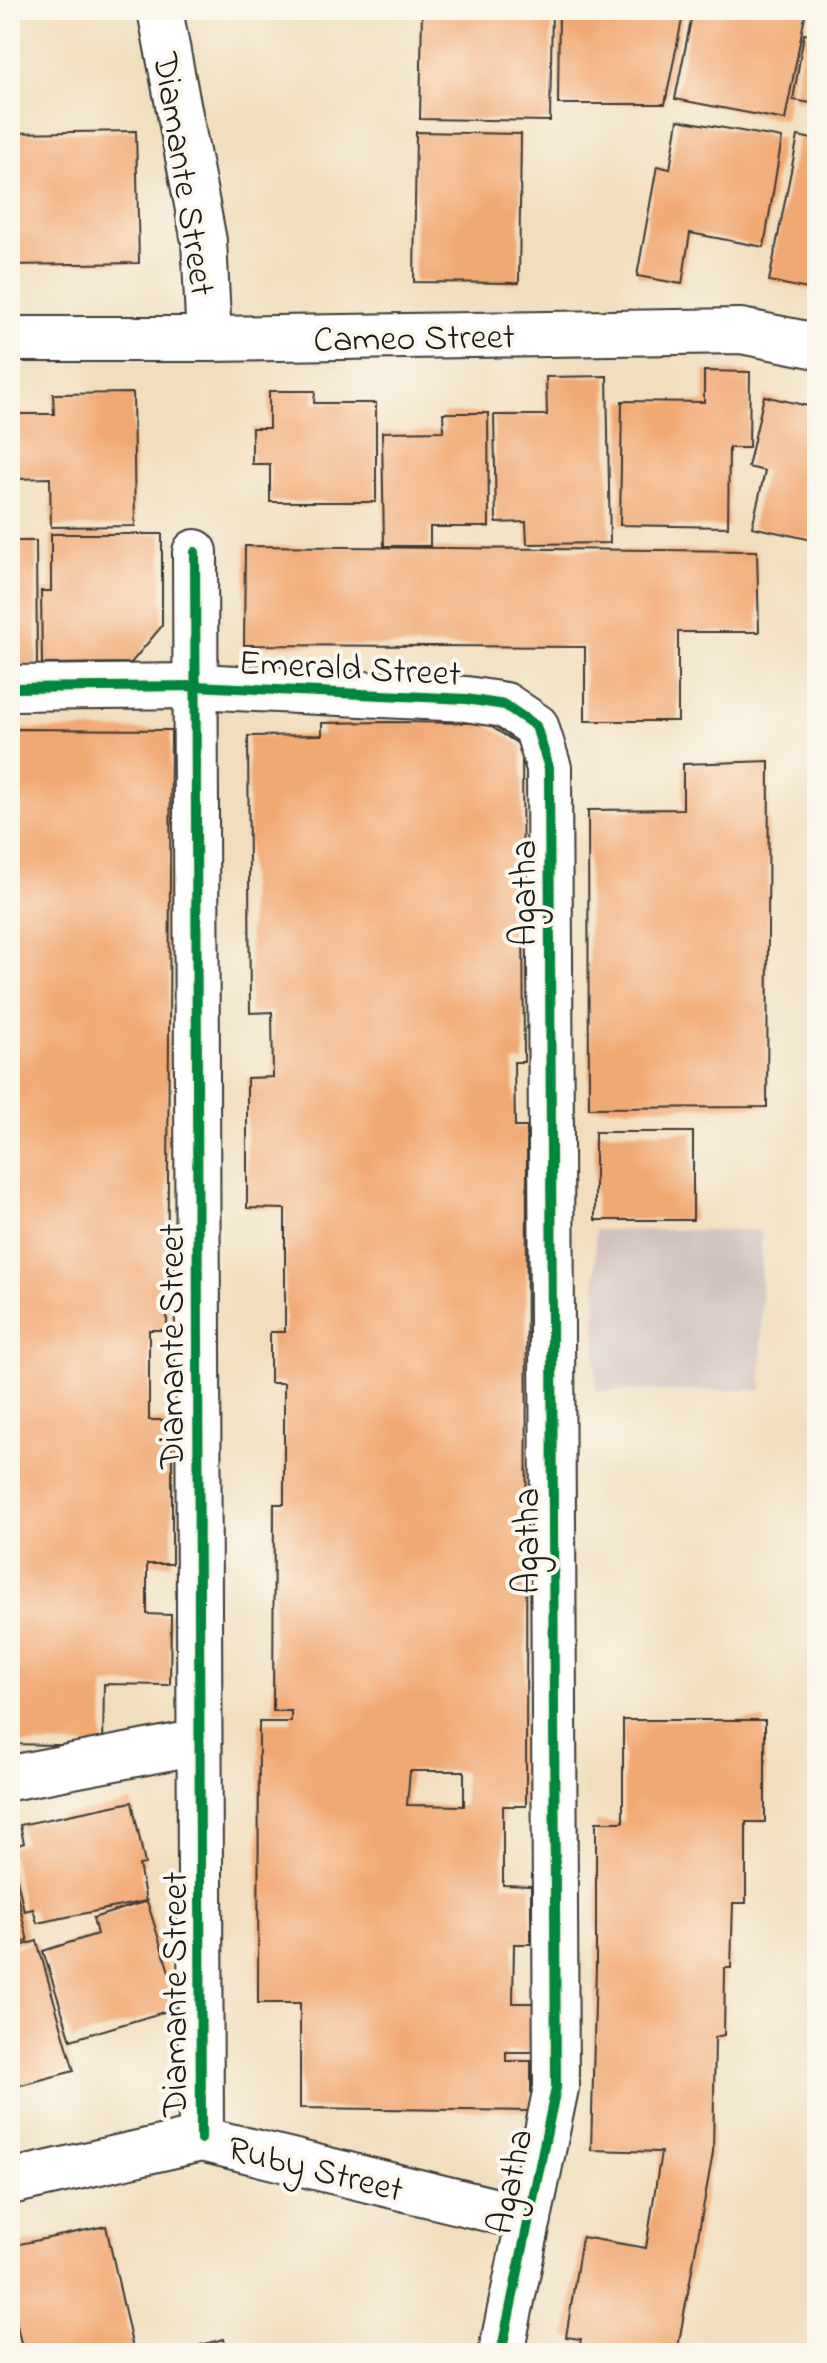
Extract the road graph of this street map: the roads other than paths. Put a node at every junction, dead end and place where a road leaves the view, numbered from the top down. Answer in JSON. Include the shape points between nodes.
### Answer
{"nodes":[{"id":1,"x":160,"y":10,"type":"edge"},
{"id":2,"x":10,"y":339,"type":"edge"},
{"id":3,"x":209,"y":339,"type":"junction"},
{"id":4,"x":817,"y":346,"type":"edge"},
{"id":5,"x":195,"y":552,"type":"dead end"},
{"id":6,"x":195,"y":686,"type":"junction"},
{"id":7,"x":10,"y":688,"type":"edge"},
{"id":8,"x":536,"y":726,"type":"joint"},
{"id":9,"x":199,"y":1742,"type":"junction"},
{"id":10,"x":10,"y":1778,"type":"edge"},
{"id":11,"x":201,"y":2139,"type":"junction"},
{"id":12,"x":10,"y":2182,"type":"edge"},
{"id":13,"x":529,"y":2219,"type":"junction"},
{"id":14,"x":501,"y":2353,"type":"edge"}],
"edges":[{"from":1,"to":3,"type":"street","name":"Diamante Street","via":[[204,241]]},
{"from":2,"to":3,"type":"street","name":"Cameo Street"},
{"from":3,"to":4,"type":"street","name":"Cameo Street","via":[[741,331]]},
{"from":5,"to":6,"type":"street","name":"Diamante Street"},
{"from":6,"to":7,"type":"street","name":"Emerald Street"},
{"from":6,"to":8,"type":"street","name":"Emerald Street","via":[[466,699],[505,705]]},
{"from":6,"to":9,"type":"street","name":"Diamante Street"},
{"from":8,"to":13,"type":"street","name":"Agatha","via":[[549,768],[556,2088]]},
{"from":9,"to":10,"type":"street"},
{"from":9,"to":11,"type":"street","name":"Diamante Street"},
{"from":11,"to":12,"type":"street","name":"Ruby Street"},
{"from":11,"to":13,"type":"street","name":"Ruby Street"},
{"from":13,"to":14,"type":"street","name":"Agatha"}]}
